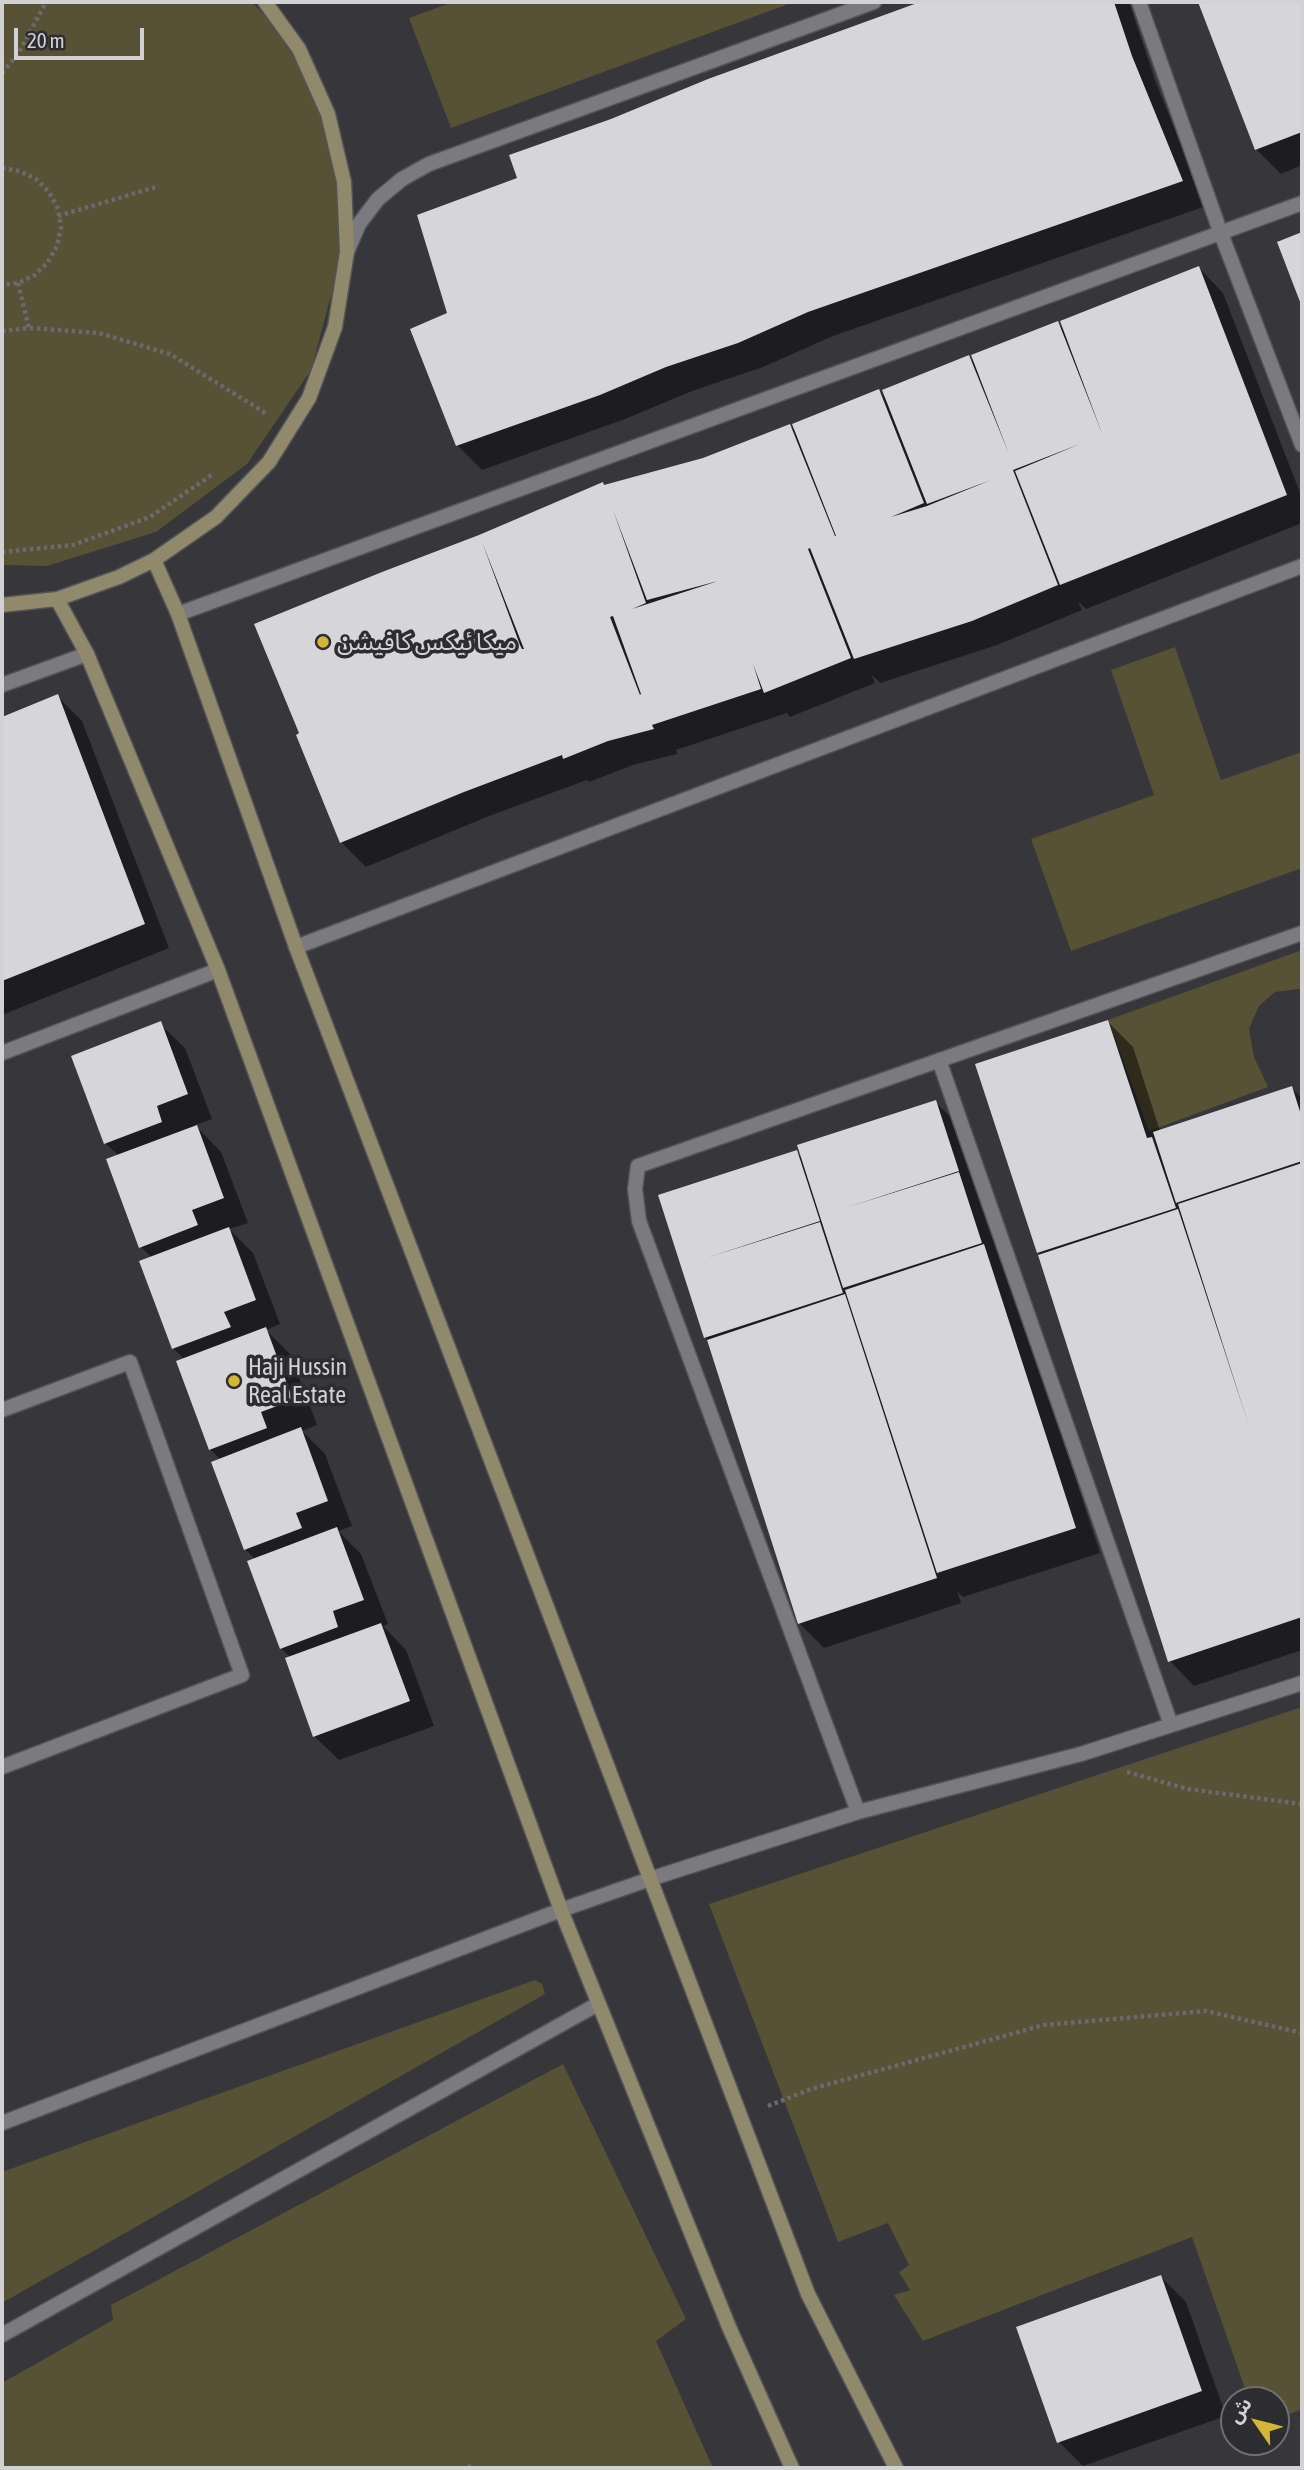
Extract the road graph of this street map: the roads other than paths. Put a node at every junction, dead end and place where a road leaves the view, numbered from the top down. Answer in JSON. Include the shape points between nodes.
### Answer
{"nodes":[{"id":1,"x":265,"y":2,"type":"edge"},
{"id":2,"x":874,"y":2,"type":"edge"},
{"id":3,"x":1139,"y":2,"type":"edge"},
{"id":4,"x":1302,"y":203,"type":"edge"},
{"id":5,"x":1220,"y":231,"type":"junction"},
{"id":6,"x":347,"y":252,"type":"junction"},
{"id":7,"x":1302,"y":445,"type":"edge"},
{"id":8,"x":154,"y":560,"type":"junction"},
{"id":9,"x":1302,"y":566,"type":"edge"},
{"id":10,"x":57,"y":598,"type":"junction"},
{"id":11,"x":2,"y":605,"type":"edge"},
{"id":12,"x":178,"y":614,"type":"junction"},
{"id":13,"x":87,"y":654,"type":"junction"},
{"id":14,"x":2,"y":685,"type":"edge"},
{"id":15,"x":1302,"y":933,"type":"edge"},
{"id":16,"x":296,"y":947,"type":"junction"},
{"id":17,"x":218,"y":970,"type":"junction"},
{"id":18,"x":2,"y":1053,"type":"edge"},
{"id":19,"x":939,"y":1060,"type":"junction"},
{"id":20,"x":2,"y":1410,"type":"edge"},
{"id":21,"x":1302,"y":1683,"type":"edge"},
{"id":22,"x":1171,"y":1725,"type":"junction"},
{"id":23,"x":2,"y":1766,"type":"edge"},
{"id":24,"x":858,"y":1812,"type":"junction"},
{"id":25,"x":650,"y":1879,"type":"junction"},
{"id":26,"x":561,"y":1910,"type":"junction"},
{"id":27,"x":598,"y":2004,"type":"junction"},
{"id":28,"x":2,"y":2123,"type":"edge"},
{"id":29,"x":2,"y":2335,"type":"edge"},
{"id":30,"x":792,"y":2468,"type":"edge"},
{"id":31,"x":896,"y":2468,"type":"edge"}],
"edges":[{"from":1,"to":6,"type":"street","via":[[299,49],[328,114],[344,181]]},
{"from":2,"to":6,"type":"street","via":[[429,164],[378,199],[359,224]]},
{"from":3,"to":5,"type":"street"},
{"from":4,"to":5,"type":"street"},
{"from":5,"to":7,"type":"street"},
{"from":5,"to":12,"type":"street"},
{"from":6,"to":8,"type":"street","via":[[335,327],[309,398],[269,462],[216,517]]},
{"from":8,"to":10,"type":"street"},
{"from":8,"to":12,"type":"street"},
{"from":9,"to":16,"type":"street"},
{"from":10,"to":11,"type":"street"},
{"from":10,"to":13,"type":"street"},
{"from":12,"to":16,"type":"street"},
{"from":13,"to":14,"type":"street"},
{"from":13,"to":17,"type":"street"},
{"from":15,"to":19,"type":"street"},
{"from":16,"to":25,"type":"street"},
{"from":17,"to":18,"type":"street"},
{"from":17,"to":26,"type":"street"},
{"from":19,"to":22,"type":"street"},
{"from":19,"to":24,"type":"street","via":[[638,1166],[635,1189],[639,1221]]},
{"from":20,"to":23,"type":"street","via":[[130,1363],[242,1675]]},
{"from":21,"to":22,"type":"street"},
{"from":22,"to":24,"type":"street","via":[[1080,1754]]},
{"from":24,"to":25,"type":"street"},
{"from":25,"to":26,"type":"street"},
{"from":25,"to":31,"type":"street","via":[[808,2294]]},
{"from":26,"to":27,"type":"street"},
{"from":26,"to":28,"type":"street"},
{"from":27,"to":29,"type":"street"},
{"from":27,"to":30,"type":"street","via":[[729,2327]]}]}
